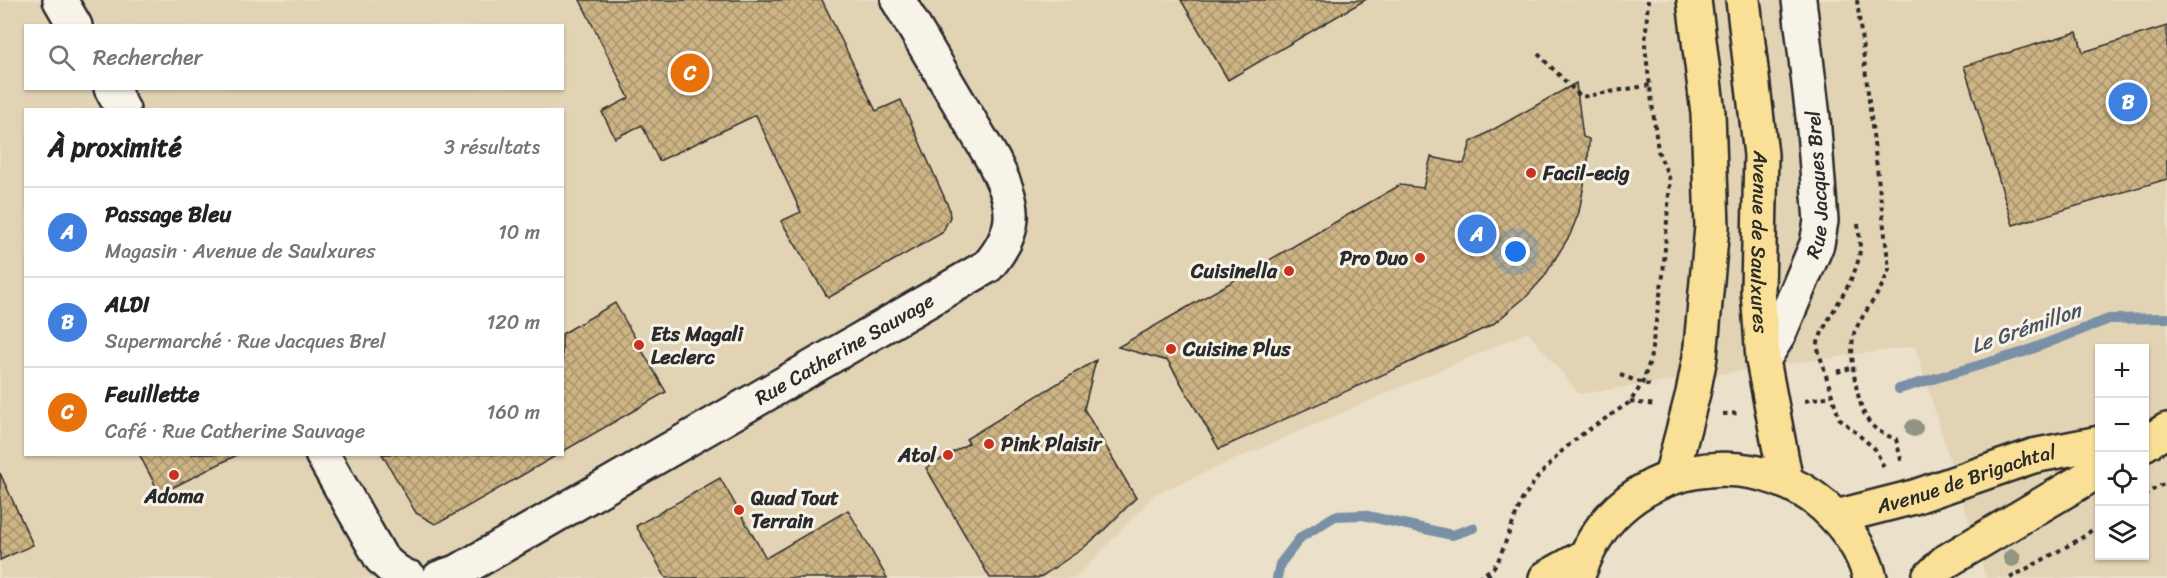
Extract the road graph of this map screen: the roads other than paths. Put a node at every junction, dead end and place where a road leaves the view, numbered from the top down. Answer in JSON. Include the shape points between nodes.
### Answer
{"nodes":[{"id":1,"x":60,"y":0,"type":"edge"},
{"id":2,"x":898,"y":0,"type":"edge"},
{"id":3,"x":1694,"y":0,"type":"edge"},
{"id":4,"x":1743,"y":0,"type":"edge"},
{"id":5,"x":1799,"y":0,"type":"edge"},
{"id":6,"x":74,"y":24,"type":"edge"},
{"id":7,"x":112,"y":90,"type":"edge"},
{"id":8,"x":122,"y":108,"type":"edge"},
{"id":9,"x":1763,"y":360,"type":"junction"},
{"id":10,"x":2167,"y":430,"type":"edge"},
{"id":11,"x":2149,"y":434,"type":"edge"},
{"id":12,"x":2149,"y":441,"type":"edge"},
{"id":13,"x":2095,"y":444,"type":"edge"},
{"id":14,"x":323,"y":456,"type":"edge"},
{"id":15,"x":2095,"y":473,"type":"edge"},
{"id":16,"x":1671,"y":477,"type":"junction"},
{"id":17,"x":1786,"y":482,"type":"junction"},
{"id":18,"x":1836,"y":517,"type":"junction"},
{"id":19,"x":1580,"y":568,"type":"edge"},
{"id":20,"x":407,"y":577,"type":"edge"},
{"id":21,"x":439,"y":578,"type":"edge"},
{"id":22,"x":1546,"y":578,"type":"edge"},
{"id":23,"x":1870,"y":578,"type":"edge"},
{"id":24,"x":1929,"y":578,"type":"edge"}],
"edges":[{"from":1,"to":6,"type":"street"},
{"from":2,"to":21,"type":"street","name":"Rue Catherine Sauvage","via":[[1006,186],[1011,218],[1008,237],[998,254],[988,266],[860,341],[459,572]]},
{"from":3,"to":16,"type":"main road","via":[[1708,113],[1712,227],[1700,357]]},
{"from":4,"to":9,"type":"main road","name":"Avenue de Saulxures","via":[[1761,155],[1758,290]]},
{"from":5,"to":9,"type":"street","name":"Rue Jacques Brel","via":[[1821,221],[1817,244],[1778,336]]},
{"from":7,"to":8,"type":"street"},
{"from":9,"to":17,"type":"main road","name":"Avenue de Saulxures"},
{"from":10,"to":11,"type":"main road"},
{"from":10,"to":12,"type":"main road"},
{"from":13,"to":18,"type":"main road","name":"Avenue de Brigachtal","via":[[2033,456],[1914,497]]},
{"from":14,"to":20,"type":"street","via":[[381,558]]},
{"from":15,"to":24,"type":"main road","name":"Avenue de Brigachtal","via":[[1945,562]]},
{"from":16,"to":17,"type":"main road","via":[[1709,469],[1749,470]]},
{"from":16,"to":19,"type":"main road","via":[[1619,508],[1599,531]]},
{"from":17,"to":18,"type":"main road","via":[[1813,497]]},
{"from":18,"to":23,"type":"main road","via":[[1855,542]]},
{"from":19,"to":22,"type":"main road"}]}
